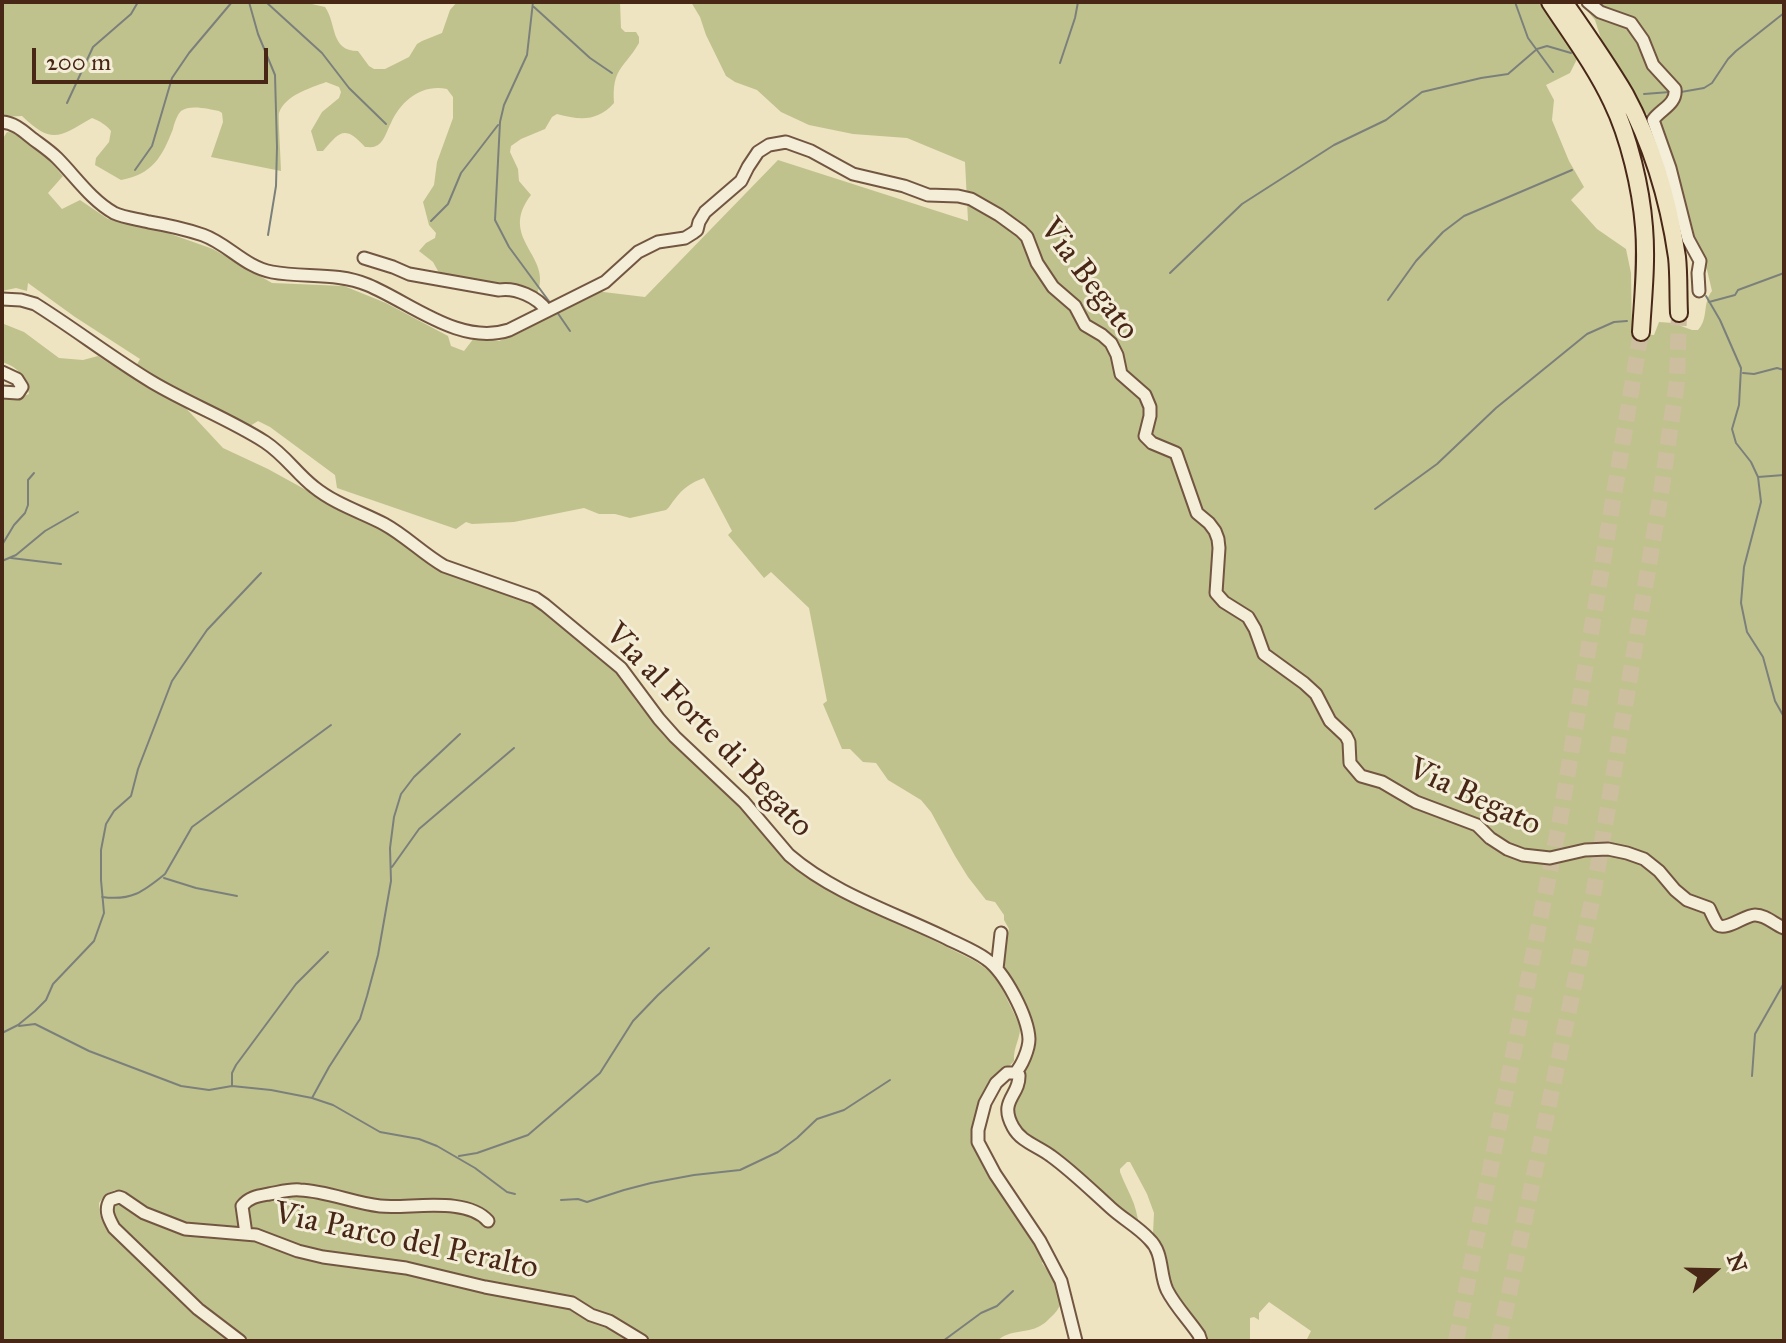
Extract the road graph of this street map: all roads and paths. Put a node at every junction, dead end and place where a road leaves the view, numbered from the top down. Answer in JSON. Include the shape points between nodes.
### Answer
{"nodes":[{"id":1,"x":1550,"y":2,"type":"edge"},
{"id":2,"x":1564,"y":2,"type":"edge"},
{"id":3,"x":1588,"y":2,"type":"edge"},
{"id":4,"x":2,"y":122,"type":"edge"},
{"id":5,"x":364,"y":258,"type":"dead end"},
{"id":6,"x":1699,"y":291,"type":"dead end"},
{"id":7,"x":2,"y":299,"type":"edge"},
{"id":8,"x":547,"y":311,"type":"junction"},
{"id":9,"x":1679,"y":313,"type":"tunnel mouth"},
{"id":10,"x":1641,"y":332,"type":"tunnel mouth"},
{"id":11,"x":2,"y":372,"type":"edge"},
{"id":12,"x":2,"y":392,"type":"edge"},
{"id":13,"x":1784,"y":928,"type":"edge"},
{"id":14,"x":1001,"y":933,"type":"dead end"},
{"id":15,"x":997,"y":969,"type":"junction"},
{"id":16,"x":1015,"y":1073,"type":"junction"},
{"id":17,"x":488,"y":1221,"type":"dead end"},
{"id":18,"x":246,"y":1234,"type":"junction"},
{"id":19,"x":554,"y":1287,"type":"dead end"},
{"id":20,"x":556,"y":1301,"type":"junction"},
{"id":21,"x":240,"y":1341,"type":"edge"},
{"id":22,"x":642,"y":1341,"type":"edge"},
{"id":23,"x":1076,"y":1341,"type":"edge"},
{"id":24,"x":1201,"y":1341,"type":"edge"}],
"edges":[{"from":1,"to":10,"type":"highway","via":[[1613,103],[1628,144],[1644,226]]},
{"from":2,"to":9,"type":"highway","via":[[1607,65],[1646,139],[1671,224]]},
{"from":3,"to":6,"type":"street","via":[[1631,23],[1653,65],[1675,89],[1673,101],[1653,120],[1688,239],[1700,261]]},
{"from":4,"to":8,"type":"street","via":[[16,125],[45,148],[115,213],[202,234],[262,270],[353,279],[439,322],[482,333],[498,334]]},
{"from":5,"to":8,"type":"street","via":[[409,274],[507,288]]},
{"from":7,"to":15,"type":"street","name":"Via al Forte di Begato","via":[[35,304],[155,384],[264,441],[319,491],[384,524],[444,566],[535,598],[621,668],[675,737],[727,784],[800,864],[987,959]]},
{"from":8,"to":13,"type":"street","name":"Via Begato","via":[[605,282],[638,252],[693,233],[705,212],[738,185],[754,157],[769,145],[791,143],[853,174],[928,195],[971,199],[1027,237],[1053,287],[1075,306],[1085,325],[1111,343],[1121,374],[1145,395],[1150,407],[1145,436],[1176,453],[1197,513],[1215,531],[1216,593],[1248,617],[1264,654],[1316,694],[1330,721],[1346,736],[1350,763],[1361,776],[1477,825],[1523,855],[1550,858],[1608,849],[1644,859],[1687,900],[1709,908],[1722,927],[1751,915]]},
{"from":11,"to":12,"type":"street","via":[[22,387],[18,393]]},
{"from":14,"to":15,"type":"street"},
{"from":15,"to":16,"type":"street","name":"Via al Forte di Begato","via":[[1025,1021],[1030,1042]]},
{"from":16,"to":23,"type":"street","via":[[996,1083],[985,1103],[978,1142],[1061,1281]]},
{"from":16,"to":24,"type":"street","via":[[1019,1082],[1007,1107],[1013,1128],[1152,1241],[1167,1289]]},
{"from":17,"to":18,"type":"street","name":"Via Parco del Peralto","via":[[465,1208],[350,1204],[336,1195],[289,1190],[247,1200],[242,1206]]},
{"from":18,"to":20,"type":"street","name":"Via Parco del Peralto","via":[[323,1257],[406,1268]]},
{"from":18,"to":21,"type":"street","name":"Via Parco del Peralto","via":[[185,1229],[119,1197],[107,1204],[114,1228],[198,1309]]},
{"from":19,"to":20,"type":"street","name":"Via Parco del Peralto"},
{"from":20,"to":22,"type":"street","name":"Via Parco del Peralto","via":[[572,1303]]}]}
